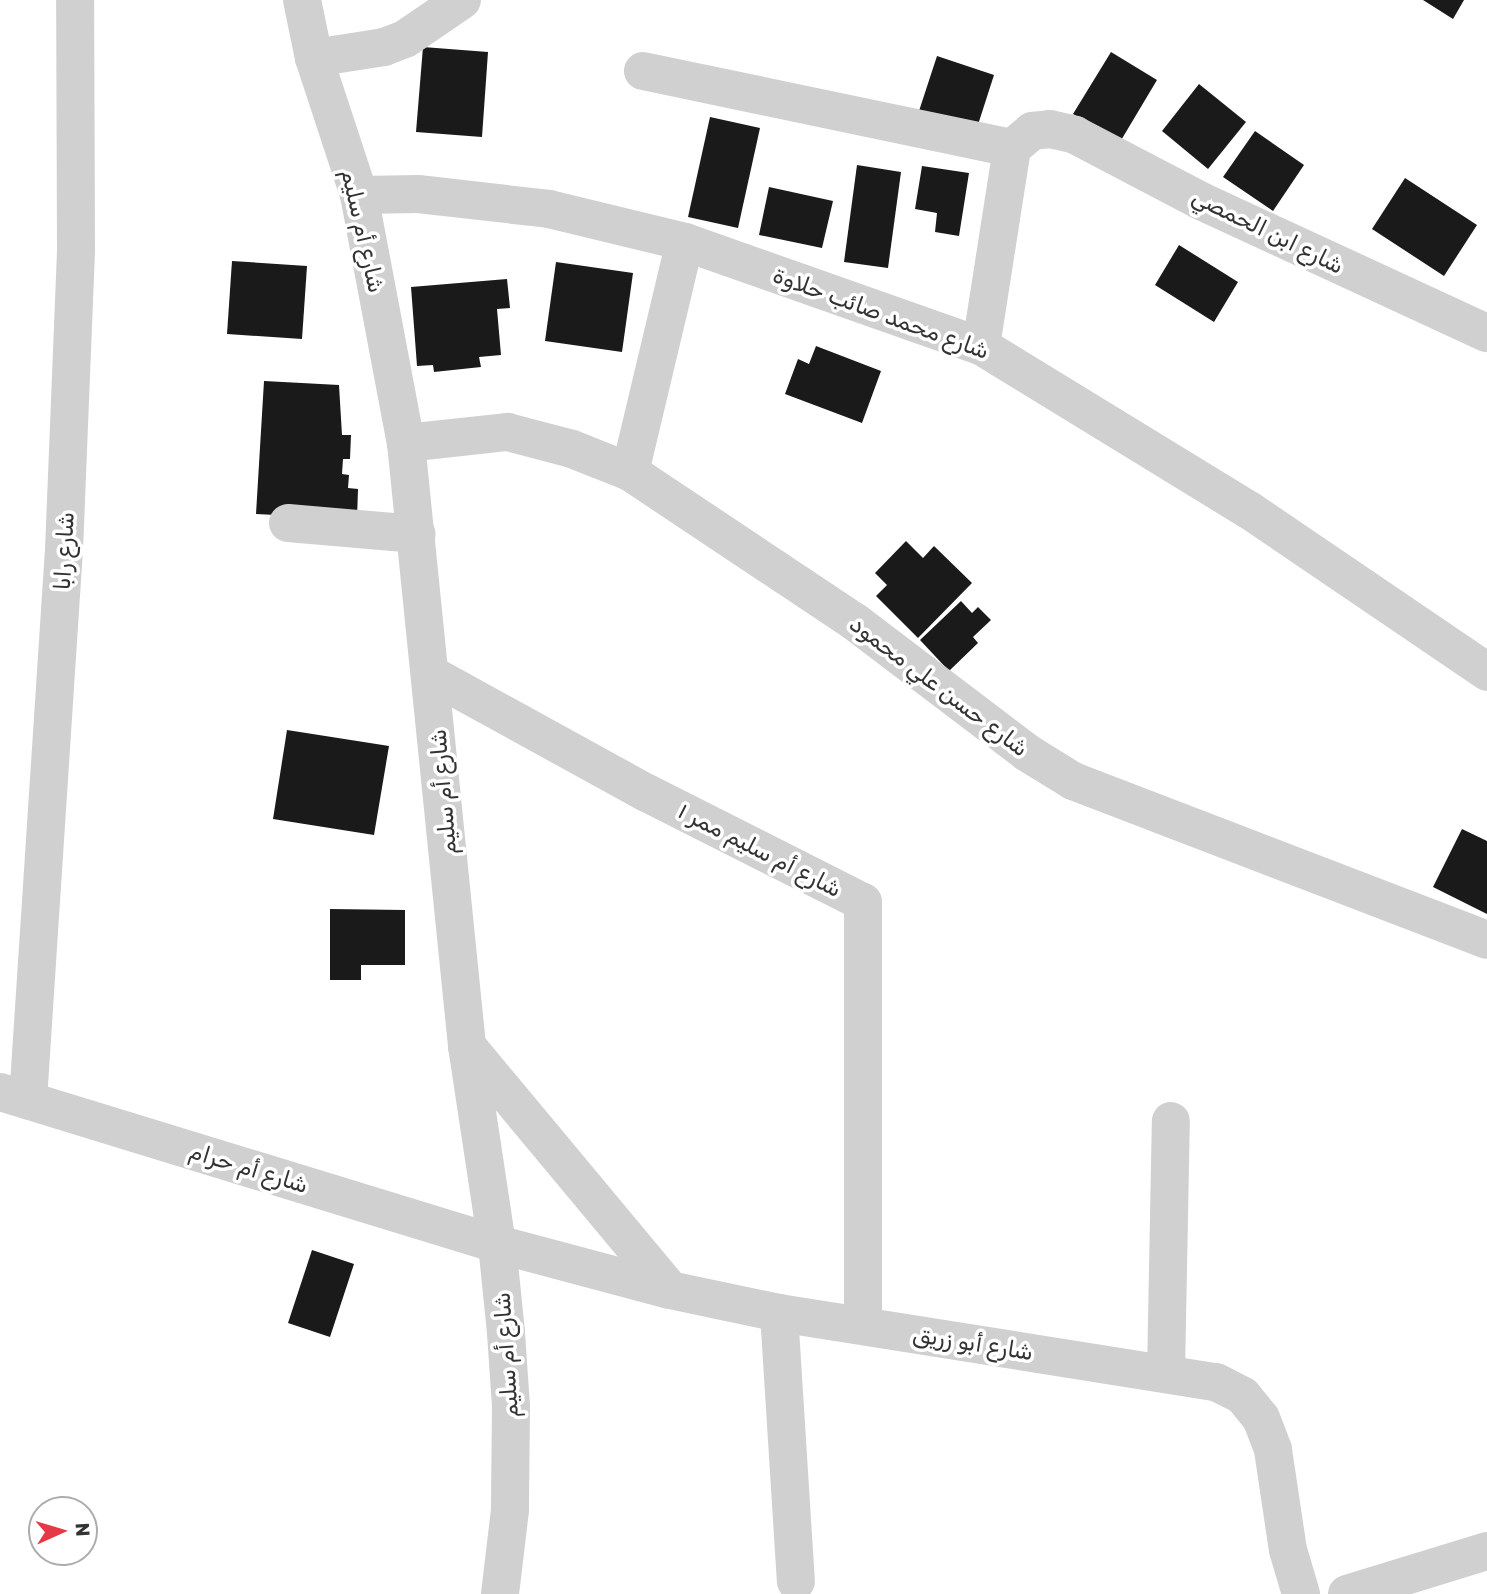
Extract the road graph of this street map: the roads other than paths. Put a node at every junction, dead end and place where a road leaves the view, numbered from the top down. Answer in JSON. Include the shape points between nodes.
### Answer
{"nodes":[{"id":1,"x":75,"y":0,"type":"edge"},
{"id":2,"x":302,"y":0,"type":"edge"},
{"id":3,"x":462,"y":0,"type":"edge"},
{"id":4,"x":314,"y":58,"type":"junction"},
{"id":5,"x":643,"y":71,"type":"dead end"},
{"id":6,"x":1012,"y":148,"type":"junction"},
{"id":7,"x":359,"y":195,"type":"junction"},
{"id":8,"x":685,"y":243,"type":"junction"},
{"id":9,"x":1487,"y":333,"type":"edge"},
{"id":10,"x":981,"y":346,"type":"junction"},
{"id":11,"x":406,"y":443,"type":"junction"},
{"id":12,"x":630,"y":472,"type":"junction"},
{"id":13,"x":288,"y":523,"type":"dead end"},
{"id":14,"x":417,"y":534,"type":"junction"},
{"id":15,"x":1487,"y":672,"type":"edge"},
{"id":16,"x":432,"y":675,"type":"junction"},
{"id":17,"x":1487,"y":940,"type":"edge"},
{"id":18,"x":467,"y":1046,"type":"junction"},
{"id":19,"x":14,"y":1096,"type":"edge"},
{"id":20,"x":1171,"y":1121,"type":"dead end"},
{"id":21,"x":497,"y":1244,"type":"junction"},
{"id":22,"x":670,"y":1290,"type":"junction"},
{"id":23,"x":779,"y":1312,"type":"junction"},
{"id":24,"x":863,"y":1325,"type":"junction"},
{"id":25,"x":1166,"y":1373,"type":"junction"},
{"id":26,"x":1487,"y":1550,"type":"edge"},
{"id":27,"x":796,"y":1581,"type":"dead end"},
{"id":28,"x":500,"y":1594,"type":"edge"},
{"id":29,"x":1301,"y":1594,"type":"edge"},
{"id":30,"x":1347,"y":1594,"type":"edge"}],
"edges":[{"from":1,"to":19,"type":"street","name":"شارع رابا","via":[[76,249],[64,550]]},
{"from":2,"to":4,"type":"street","name":"شارع أم سليم"},
{"from":3,"to":4,"type":"street","via":[[405,39],[384,47]]},
{"from":4,"to":7,"type":"street","name":"شارع أم سليم"},
{"from":5,"to":6,"type":"street"},
{"from":6,"to":9,"type":"street","name":"شارع ابن الحمصي","via":[[1032,131],[1050,129],[1075,135],[1201,201]]},
{"from":6,"to":10,"type":"street"},
{"from":7,"to":8,"type":"street","name":"شارع محمد صائب حلاوة","via":[[506,201]]},
{"from":7,"to":11,"type":"street","name":"شارع أم سليم"},
{"from":8,"to":10,"type":"street","name":"شارع محمد صائب حلاوة"},
{"from":8,"to":12,"type":"street"},
{"from":10,"to":15,"type":"street","name":"شارع محمد صائب حلاوة","via":[[1249,510]]},
{"from":11,"to":12,"type":"street","name":"شارع حسن علي محمود","via":[[508,432],[572,449]]},
{"from":11,"to":14,"type":"street","name":"شارع أم سليم"},
{"from":12,"to":17,"type":"street","name":"شارع حسن علي محمود","via":[[855,622],[1026,752],[1073,781]]},
{"from":13,"to":14,"type":"street"},
{"from":14,"to":16,"type":"street","name":"شارع أم سليم"},
{"from":16,"to":18,"type":"street","name":"شارع أم سليم"},
{"from":16,"to":24,"type":"street","name":"شارع أم سليم ممر ١","via":[[647,793],[863,902]]},
{"from":18,"to":21,"type":"street","name":"شارع أم سليم"},
{"from":18,"to":22,"type":"street"},
{"from":19,"to":21,"type":"street","name":"شارع أم حرام"},
{"from":20,"to":25,"type":"street"},
{"from":21,"to":22,"type":"street","name":"شارع أبو زريق"},
{"from":21,"to":28,"type":"street","name":"شارع أم سليم","via":[[511,1406],[510,1510]]},
{"from":22,"to":23,"type":"street","name":"شارع أبو زريق"},
{"from":23,"to":24,"type":"street","name":"شارع أبو زريق"},
{"from":23,"to":27,"type":"street"},
{"from":24,"to":25,"type":"street","name":"شارع أبو زريق"},
{"from":25,"to":29,"type":"street","name":"شارع أبو زريق","via":[[1216,1382],[1243,1396],[1261,1418],[1273,1450],[1288,1550]]},
{"from":26,"to":30,"type":"street"}]}
